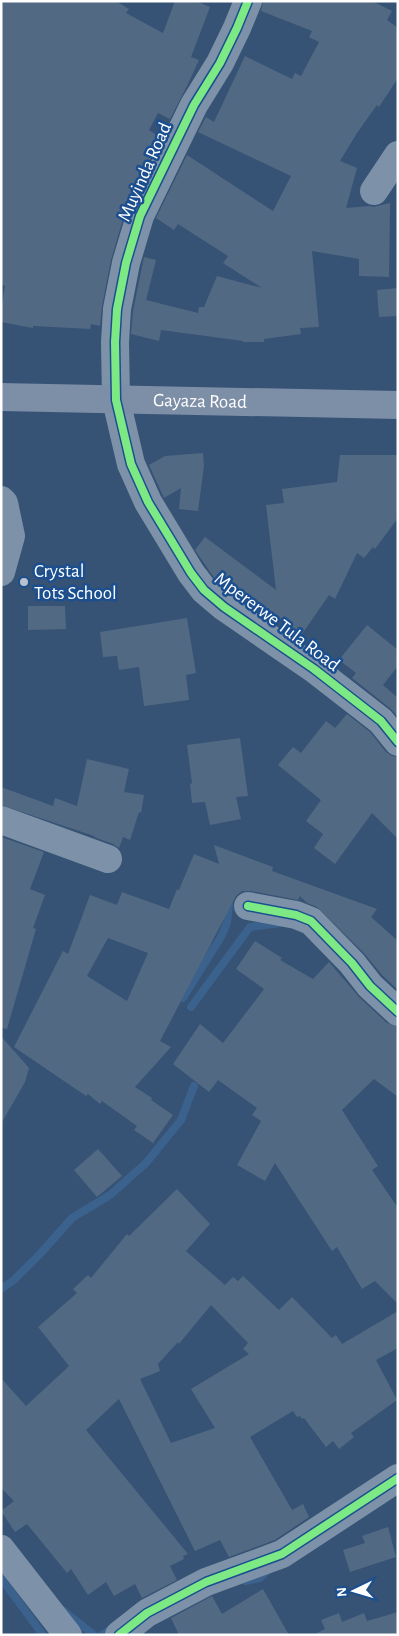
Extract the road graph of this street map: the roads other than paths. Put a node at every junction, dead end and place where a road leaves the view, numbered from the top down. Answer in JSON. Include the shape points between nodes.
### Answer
{"nodes":[{"id":1,"x":248,"y":1,"type":"edge"},
{"id":2,"x":398,"y":155,"type":"edge"},
{"id":3,"x":374,"y":190,"type":"dead end"},
{"id":4,"x":1,"y":397,"type":"edge"},
{"id":5,"x":116,"y":400,"type":"junction"},
{"id":6,"x":398,"y":404,"type":"edge"},
{"id":7,"x":1,"y":500,"type":"edge"},
{"id":8,"x":1,"y":572,"type":"edge"},
{"id":9,"x":398,"y":742,"type":"edge"},
{"id":10,"x":1,"y":820,"type":"edge"},
{"id":11,"x":108,"y":859,"type":"dead end"},
{"id":12,"x":248,"y":906,"type":"dead end"},
{"id":13,"x":398,"y":1012,"type":"edge"},
{"id":14,"x":398,"y":1478,"type":"edge"},
{"id":15,"x":1,"y":1549,"type":"edge"},
{"id":16,"x":63,"y":1633,"type":"edge"},
{"id":17,"x":119,"y":1635,"type":"edge"}],
"edges":[{"from":1,"to":5,"type":"street","name":"Muyinda Road","via":[[140,216],[117,309]]},
{"from":2,"to":3,"type":"street"},
{"from":4,"to":5,"type":"main road","name":"Gayaza Road"},
{"from":5,"to":6,"type":"main road","name":"Gayaza Road"},
{"from":5,"to":9,"type":"street","name":"Mpererwe Tula Road","via":[[132,464],[148,502],[204,590],[382,720]]},
{"from":7,"to":8,"type":"street","via":[[11,536]]},
{"from":10,"to":11,"type":"street"},
{"from":12,"to":13,"type":"street","via":[[311,921]]},
{"from":14,"to":17,"type":"street","via":[[282,1554],[206,1582],[147,1614]]},
{"from":15,"to":16,"type":"street"}]}
